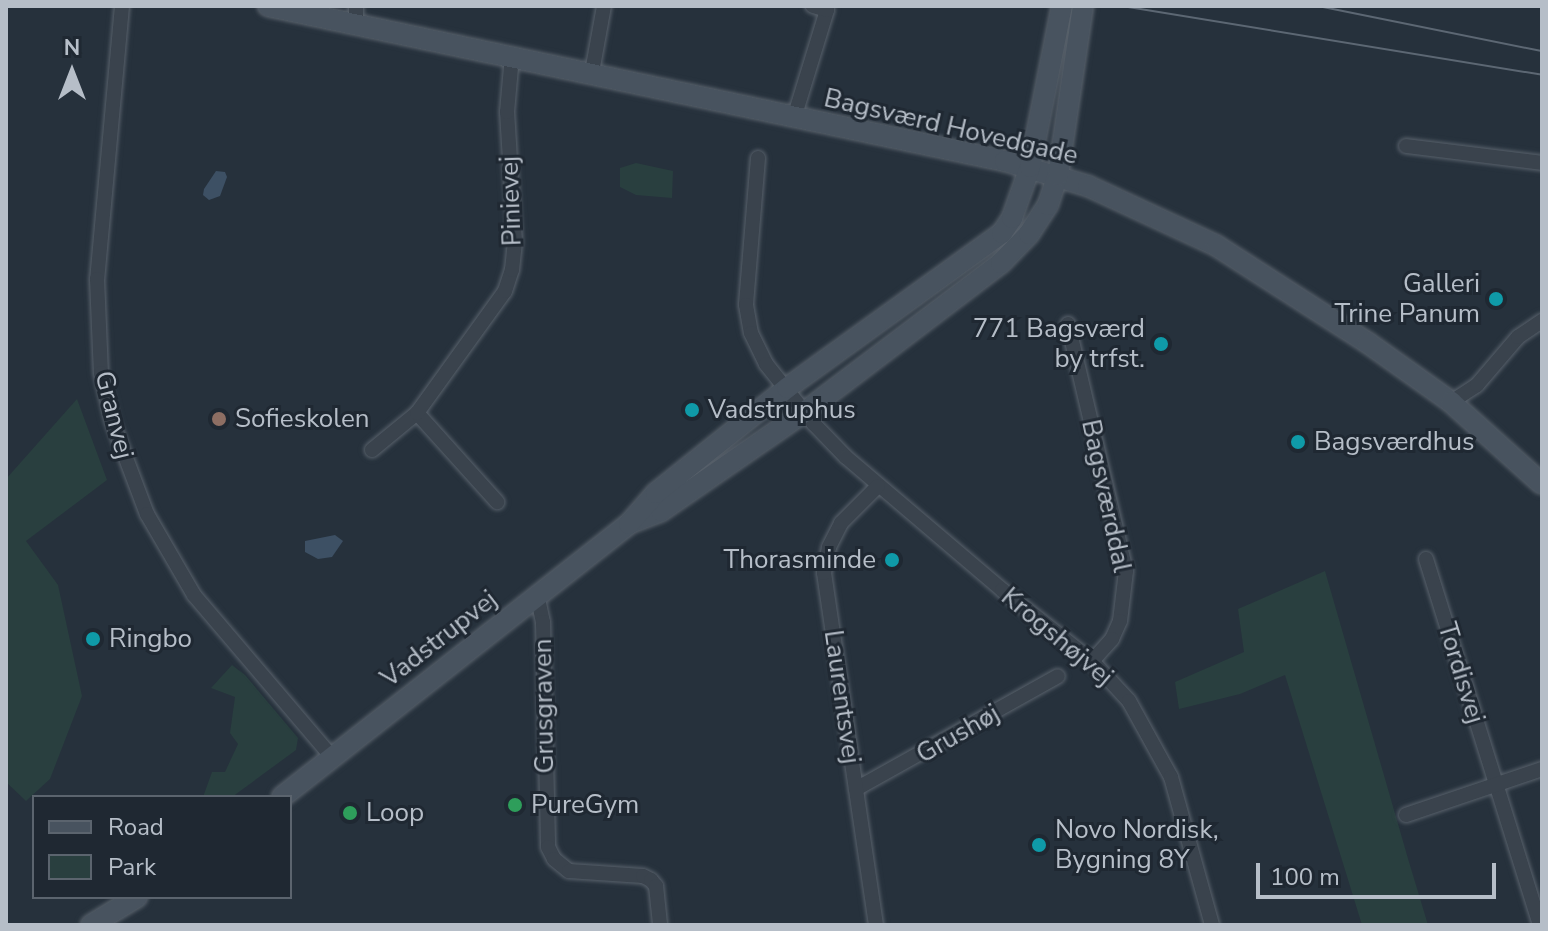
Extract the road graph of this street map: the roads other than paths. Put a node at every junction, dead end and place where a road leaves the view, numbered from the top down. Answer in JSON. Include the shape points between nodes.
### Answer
{"nodes":[{"id":1,"x":122,"y":6,"type":"edge"},
{"id":2,"x":268,"y":6,"type":"edge"},
{"id":3,"x":604,"y":6,"type":"edge"},
{"id":4,"x":813,"y":6,"type":"edge"},
{"id":5,"x":1062,"y":6,"type":"edge"},
{"id":6,"x":1083,"y":6,"type":"edge"},
{"id":7,"x":356,"y":15,"type":"edge"},
{"id":8,"x":512,"y":56,"type":"junction"},
{"id":9,"x":592,"y":72,"type":"junction"},
{"id":10,"x":794,"y":118,"type":"junction"},
{"id":11,"x":1406,"y":146,"type":"dead end"},
{"id":12,"x":758,"y":158,"type":"dead end"},
{"id":13,"x":1542,"y":163,"type":"edge"},
{"id":14,"x":1030,"y":167,"type":"junction"},
{"id":15,"x":1058,"y":175,"type":"junction"},
{"id":16,"x":1542,"y":321,"type":"edge"},
{"id":17,"x":1068,"y":324,"type":"dead end"},
{"id":18,"x":787,"y":388,"type":"junction"},
{"id":19,"x":1451,"y":402,"type":"junction"},
{"id":20,"x":806,"y":411,"type":"junction"},
{"id":21,"x":417,"y":413,"type":"junction"},
{"id":22,"x":372,"y":450,"type":"dead end"},
{"id":23,"x":1542,"y":484,"type":"edge"},
{"id":24,"x":878,"y":486,"type":"junction"},
{"id":25,"x":497,"y":502,"type":"dead end"},
{"id":26,"x":629,"y":524,"type":"junction"},
{"id":27,"x":1426,"y":559,"type":"dead end"},
{"id":28,"x":537,"y":594,"type":"junction"},
{"id":29,"x":1092,"y":661,"type":"junction"},
{"id":30,"x":1058,"y":676,"type":"dead end"},
{"id":31,"x":332,"y":757,"type":"junction"},
{"id":32,"x":1542,"y":769,"type":"edge"},
{"id":33,"x":1496,"y":787,"type":"junction"},
{"id":34,"x":856,"y":789,"type":"junction"},
{"id":35,"x":284,"y":795,"type":"edge"},
{"id":36,"x":1406,"y":815,"type":"dead end"},
{"id":37,"x":134,"y":899,"type":"edge"},
{"id":38,"x":91,"y":925,"type":"edge"},
{"id":39,"x":660,"y":925,"type":"edge"},
{"id":40,"x":876,"y":925,"type":"edge"},
{"id":41,"x":1212,"y":925,"type":"edge"},
{"id":42,"x":1540,"y":925,"type":"edge"}],
"edges":[{"from":1,"to":31,"type":"street","name":"Granvej","via":[[97,279],[101,373],[112,421],[147,514],[194,595]]},
{"from":2,"to":7,"type":"street","name":"Bagsværd Hovedgade"},
{"from":3,"to":9,"type":"street"},
{"from":4,"to":10,"type":"street","via":[[827,10]]},
{"from":5,"to":14,"type":"street","name":"Vadstrupvej"},
{"from":6,"to":15,"type":"street","name":"Vadstrupvej"},
{"from":7,"to":8,"type":"street","name":"Bagsværd Hovedgade"},
{"from":8,"to":9,"type":"street","name":"Bagsværd Hovedgade"},
{"from":8,"to":21,"type":"street","name":"Pinievej","via":[[507,112],[512,270],[505,291]]},
{"from":9,"to":10,"type":"street","name":"Bagsværd Hovedgade"},
{"from":10,"to":14,"type":"street","name":"Bagsværd Hovedgade"},
{"from":11,"to":13,"type":"street"},
{"from":12,"to":18,"type":"street","via":[[746,305],[751,333],[766,364]]},
{"from":14,"to":15,"type":"street","name":"Bagsværd Hovedgade"},
{"from":14,"to":18,"type":"street","name":"Vadstrupvej","via":[[1002,233]]},
{"from":15,"to":19,"type":"street","name":"Bagsværd Hovedgade","via":[[1217,246]]},
{"from":15,"to":20,"type":"street","name":"Vadstrupvej","via":[[1040,219],[1001,263]]},
{"from":16,"to":19,"type":"street","via":[[1518,337],[1477,385]]},
{"from":17,"to":29,"type":"street","name":"Bagsværddal","via":[[1126,571],[1120,621]]},
{"from":18,"to":20,"type":"street"},
{"from":18,"to":26,"type":"street","name":"Vadstrupvej","via":[[656,493]]},
{"from":19,"to":23,"type":"street","name":"Bagsværd Hovedgade"},
{"from":20,"to":24,"type":"street","name":"Krogshøjvej"},
{"from":20,"to":26,"type":"street","name":"Vadstrupvej","via":[[661,511]]},
{"from":21,"to":22,"type":"street","name":"Pinievej"},
{"from":21,"to":25,"type":"street"},
{"from":24,"to":29,"type":"street","name":"Krogshøjvej"},
{"from":24,"to":34,"type":"street","name":"Laurentsvej","via":[[841,523],[824,573]]},
{"from":26,"to":28,"type":"street","name":"Vadstrupvej"},
{"from":27,"to":33,"type":"street","name":"Tordisvej"},
{"from":28,"to":31,"type":"street","name":"Vadstrupvej"},
{"from":28,"to":39,"type":"street","name":"Grusgraven","via":[[543,622],[548,847],[569,871],[651,880]]},
{"from":29,"to":41,"type":"street","name":"Krogshøjvej","via":[[1129,701],[1171,777]]},
{"from":30,"to":34,"type":"street","name":"Grushøj"},
{"from":31,"to":35,"type":"street","name":"Vadstrupvej"},
{"from":32,"to":33,"type":"street"},
{"from":33,"to":36,"type":"street"},
{"from":33,"to":42,"type":"street","name":"Tordisvej"},
{"from":34,"to":40,"type":"street","name":"Laurentsvej"},
{"from":37,"to":38,"type":"street"}]}
